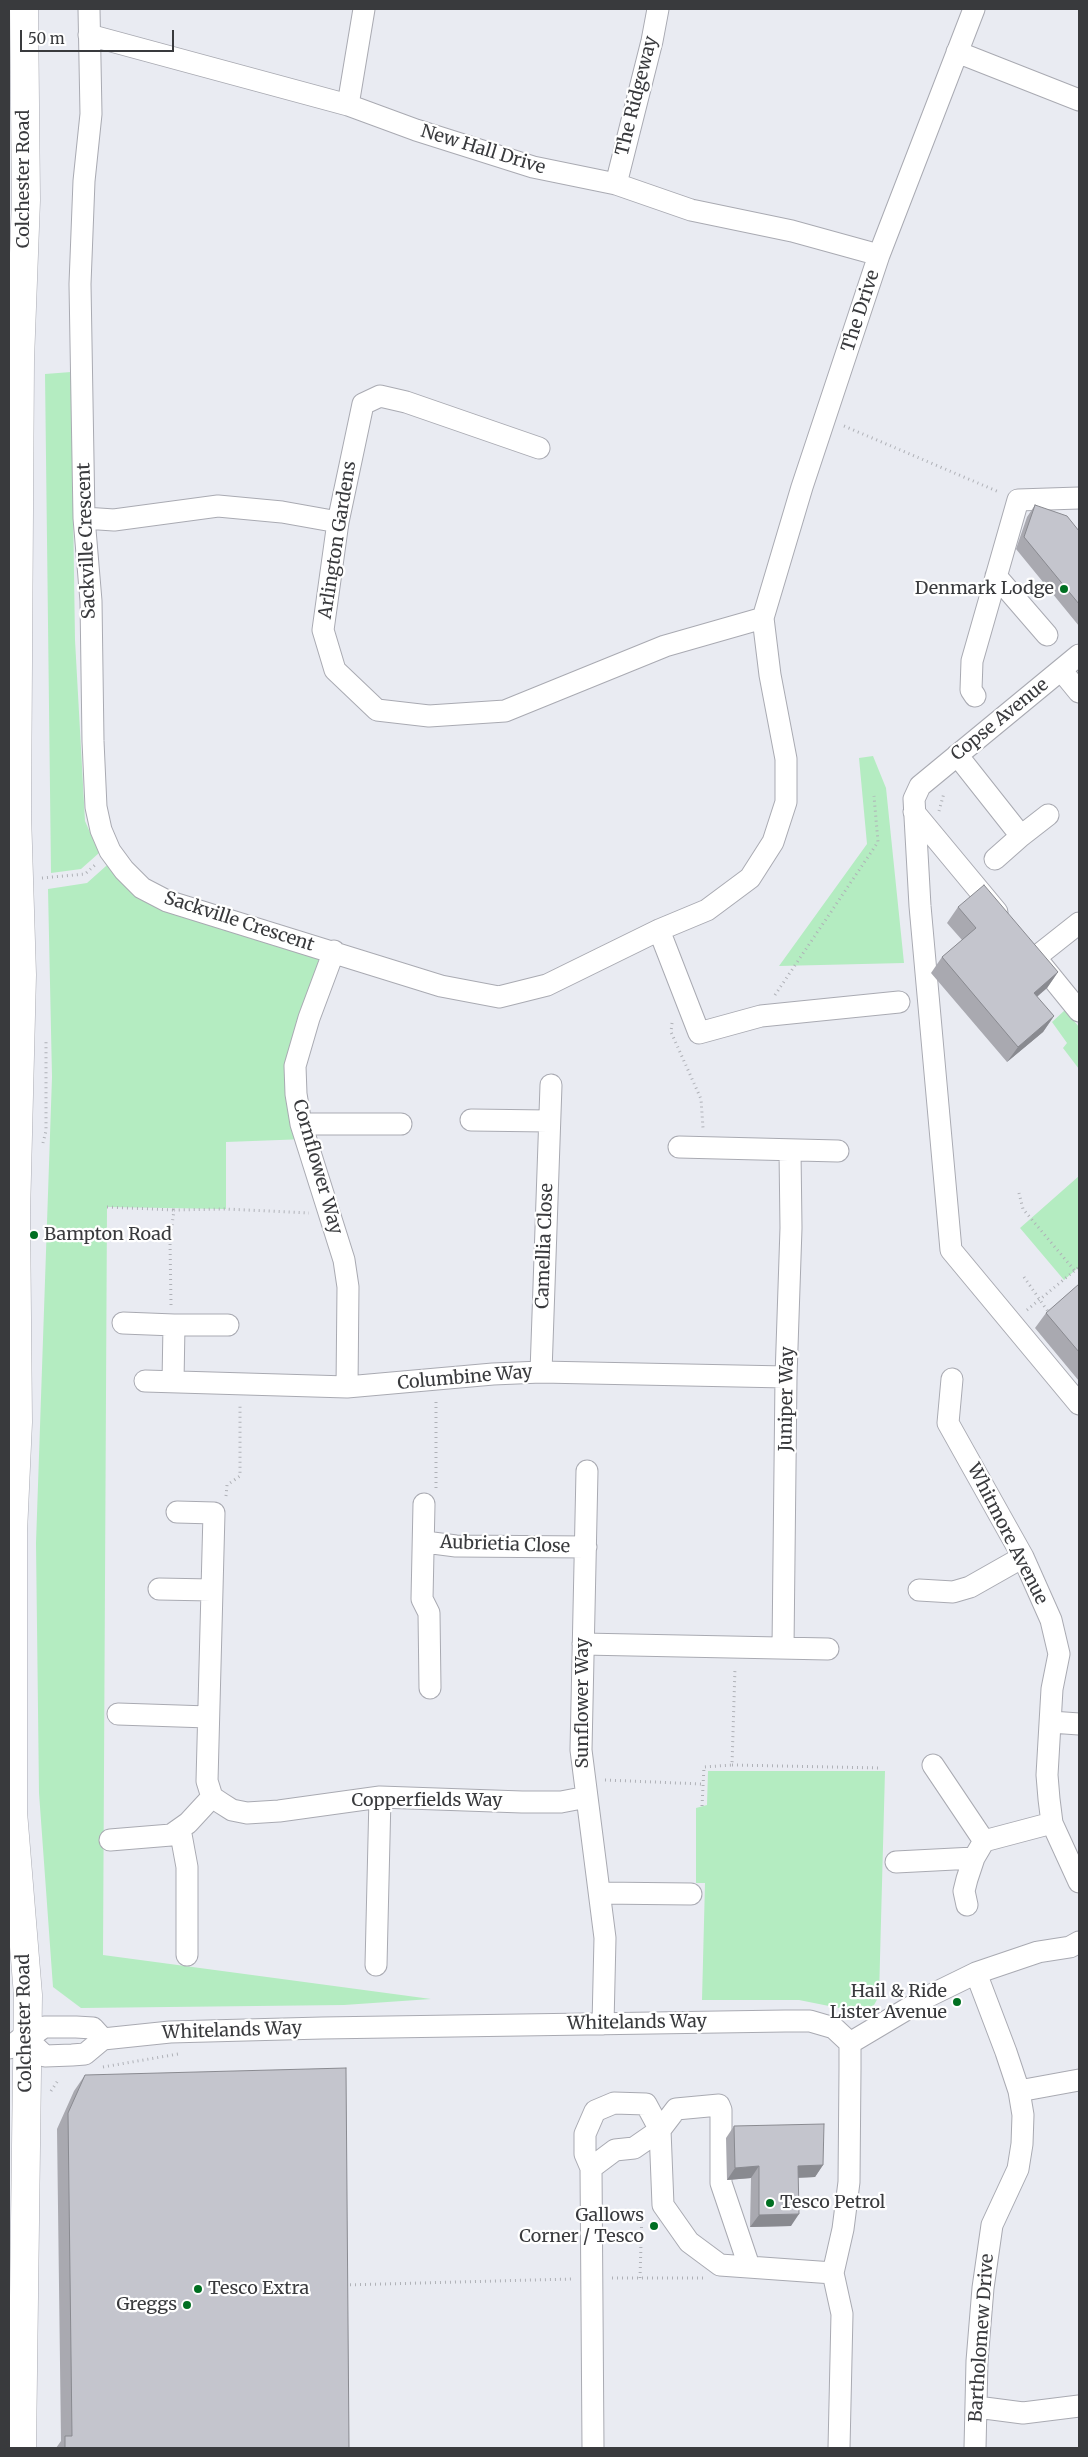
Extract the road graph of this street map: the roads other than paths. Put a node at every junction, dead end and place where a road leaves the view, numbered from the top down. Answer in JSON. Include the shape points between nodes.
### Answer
{"nodes":[{"id":1,"x":24,"y":9,"type":"edge"},
{"id":2,"x":89,"y":9,"type":"edge"},
{"id":3,"x":364,"y":9,"type":"edge"},
{"id":4,"x":658,"y":9,"type":"edge"},
{"id":5,"x":974,"y":9,"type":"edge"},
{"id":6,"x":89,"y":35,"type":"junction"},
{"id":7,"x":957,"y":52,"type":"junction"},
{"id":8,"x":1079,"y":100,"type":"edge"},
{"id":9,"x":348,"y":105,"type":"junction"},
{"id":10,"x":616,"y":184,"type":"junction"},
{"id":11,"x":879,"y":255,"type":"junction"},
{"id":12,"x":539,"y":448,"type":"dead end"},
{"id":13,"x":1079,"y":498,"type":"edge"},
{"id":14,"x":84,"y":518,"type":"junction"},
{"id":15,"x":338,"y":522,"type":"junction"},
{"id":16,"x":996,"y":576,"type":"junction"},
{"id":17,"x":764,"y":618,"type":"junction"},
{"id":18,"x":1047,"y":635,"type":"dead end"},
{"id":19,"x":1079,"y":655,"type":"edge"},
{"id":20,"x":1061,"y":670,"type":"junction"},
{"id":21,"x":1079,"y":692,"type":"edge"},
{"id":22,"x":975,"y":696,"type":"dead end"},
{"id":23,"x":957,"y":755,"type":"junction"},
{"id":24,"x":914,"y":812,"type":"junction"},
{"id":25,"x":1048,"y":814,"type":"dead end"},
{"id":26,"x":1021,"y":836,"type":"junction"},
{"id":27,"x":995,"y":859,"type":"dead end"},
{"id":28,"x":1079,"y":923,"type":"edge"},
{"id":29,"x":659,"y":930,"type":"junction"},
{"id":30,"x":1023,"y":943,"type":"junction"},
{"id":31,"x":334,"y":951,"type":"junction"},
{"id":32,"x":899,"y":1002,"type":"dead end"},
{"id":33,"x":1079,"y":1011,"type":"edge"},
{"id":34,"x":551,"y":1085,"type":"dead end"},
{"id":35,"x":471,"y":1120,"type":"dead end"},
{"id":36,"x":548,"y":1121,"type":"junction"},
{"id":37,"x":301,"y":1124,"type":"junction"},
{"id":38,"x":402,"y":1124,"type":"dead end"},
{"id":39,"x":680,"y":1147,"type":"dead end"},
{"id":40,"x":790,"y":1151,"type":"junction"},
{"id":41,"x":838,"y":1152,"type":"dead end"},
{"id":42,"x":123,"y":1323,"type":"dead end"},
{"id":43,"x":174,"y":1325,"type":"junction"},
{"id":44,"x":228,"y":1325,"type":"dead end"},
{"id":45,"x":541,"y":1372,"type":"junction"},
{"id":46,"x":786,"y":1377,"type":"junction"},
{"id":47,"x":952,"y":1379,"type":"dead end"},
{"id":48,"x":145,"y":1381,"type":"dead end"},
{"id":49,"x":173,"y":1382,"type":"junction"},
{"id":50,"x":347,"y":1387,"type":"junction"},
{"id":51,"x":1079,"y":1404,"type":"edge"},
{"id":52,"x":587,"y":1471,"type":"dead end"},
{"id":53,"x":13,"y":1476,"type":"edge"},
{"id":54,"x":424,"y":1504,"type":"road end"},
{"id":55,"x":177,"y":1512,"type":"dead end"},
{"id":56,"x":425,"y":1542,"type":"junction"},
{"id":57,"x":586,"y":1547,"type":"junction"},
{"id":58,"x":1022,"y":1557,"type":"junction"},
{"id":59,"x":159,"y":1589,"type":"dead end"},
{"id":60,"x":211,"y":1590,"type":"junction"},
{"id":61,"x":919,"y":1590,"type":"dead end"},
{"id":62,"x":583,"y":1644,"type":"junction"},
{"id":63,"x":783,"y":1648,"type":"junction"},
{"id":64,"x":828,"y":1649,"type":"dead end"},
{"id":65,"x":430,"y":1688,"type":"dead end"},
{"id":66,"x":118,"y":1714,"type":"dead end"},
{"id":67,"x":208,"y":1716,"type":"junction"},
{"id":68,"x":1051,"y":1722,"type":"junction"},
{"id":69,"x":1079,"y":1724,"type":"edge"},
{"id":70,"x":932,"y":1765,"type":"dead end"},
{"id":71,"x":585,"y":1788,"type":"junction"},
{"id":72,"x":212,"y":1797,"type":"junction"},
{"id":73,"x":380,"y":1798,"type":"junction"},
{"id":74,"x":1052,"y":1823,"type":"junction"},
{"id":75,"x":180,"y":1829,"type":"junction"},
{"id":76,"x":110,"y":1840,"type":"dead end"},
{"id":77,"x":979,"y":1849,"type":"junction"},
{"id":78,"x":896,"y":1862,"type":"dead end"},
{"id":79,"x":1079,"y":1882,"type":"edge"},
{"id":80,"x":600,"y":1893,"type":"junction"},
{"id":81,"x":691,"y":1894,"type":"dead end"},
{"id":82,"x":967,"y":1905,"type":"dead end"},
{"id":83,"x":1079,"y":1942,"type":"edge"},
{"id":84,"x":187,"y":1955,"type":"dead end"},
{"id":85,"x":376,"y":1965,"type":"dead end"},
{"id":86,"x":976,"y":1973,"type":"junction"},
{"id":87,"x":603,"y":2024,"type":"junction"},
{"id":88,"x":17,"y":2037,"type":"edge"},
{"id":89,"x":850,"y":2043,"type":"junction"},
{"id":90,"x":1079,"y":2080,"type":"edge"},
{"id":91,"x":1019,"y":2091,"type":"junction"},
{"id":92,"x":660,"y":2130,"type":"junction"},
{"id":93,"x":591,"y":2168,"type":"junction"},
{"id":94,"x":749,"y":2266,"type":"junction"},
{"id":95,"x":833,"y":2273,"type":"junction"},
{"id":96,"x":1079,"y":2406,"type":"edge"},
{"id":97,"x":977,"y":2407,"type":"junction"},
{"id":98,"x":22,"y":2448,"type":"edge"},
{"id":99,"x":593,"y":2448,"type":"edge"},
{"id":100,"x":839,"y":2448,"type":"edge"},
{"id":101,"x":975,"y":2448,"type":"edge"}],
"edges":[{"from":1,"to":53,"type":"highway","name":"Colchester Road","via":[[26,200],[20,360],[16,814],[22,976]]},
{"from":2,"to":6,"type":"street","name":"Sackville Crescent"},
{"from":3,"to":9,"type":"street"},
{"from":4,"to":10,"type":"street","name":"The Ridgeway"},
{"from":5,"to":7,"type":"street","name":"The Drive"},
{"from":6,"to":9,"type":"street","name":"New Hall Drive"},
{"from":6,"to":14,"type":"street","name":"Sackville Crescent","via":[[91,114],[84,181],[80,284]]},
{"from":7,"to":8,"type":"street"},
{"from":7,"to":11,"type":"street","name":"The Drive"},
{"from":9,"to":10,"type":"street","name":"New Hall Drive","via":[[533,167]]},
{"from":10,"to":11,"type":"street","name":"New Hall Drive","via":[[691,210],[792,231]]},
{"from":11,"to":17,"type":"street","name":"The Drive","via":[[802,487]]},
{"from":12,"to":15,"type":"street","name":"Arlington Gardens","via":[[457,418],[380,396],[363,404]]},
{"from":13,"to":16,"type":"street","via":[[1018,500]]},
{"from":14,"to":15,"type":"street","via":[[114,520],[218,506],[282,512]]},
{"from":14,"to":31,"type":"street","name":"Sackville Crescent","via":[[91,601],[96,807],[110,851],[142,888],[167,901]]},
{"from":15,"to":17,"type":"street","name":"Arlington Gardens","via":[[323,630],[335,670],[377,710],[429,716],[506,711],[665,646]]},
{"from":16,"to":18,"type":"street"},
{"from":16,"to":22,"type":"street","via":[[972,661],[971,690]]},
{"from":17,"to":29,"type":"street","name":"Sackville Crescent","via":[[770,675],[786,759],[786,802],[773,842],[750,878],[707,910]]},
{"from":19,"to":20,"type":"street","name":"Copse Avenue"},
{"from":20,"to":21,"type":"street"},
{"from":20,"to":23,"type":"street","name":"Copse Avenue"},
{"from":23,"to":24,"type":"street","name":"Copse Avenue","via":[[920,786],[914,799]]},
{"from":23,"to":26,"type":"street"},
{"from":24,"to":30,"type":"street"},
{"from":24,"to":51,"type":"street","via":[[921,916],[947,1120],[951,1250]]},
{"from":25,"to":26,"type":"street"},
{"from":26,"to":27,"type":"street"},
{"from":28,"to":30,"type":"street"},
{"from":29,"to":31,"type":"street","name":"Sackville Crescent","via":[[547,985],[499,997],[441,986]]},
{"from":29,"to":32,"type":"street","via":[[699,1033],[761,1016]]},
{"from":30,"to":33,"type":"street"},
{"from":31,"to":37,"type":"street","name":"Cornflower Way","via":[[295,1066]]},
{"from":34,"to":36,"type":"street","name":"Camellia Close"},
{"from":35,"to":36,"type":"street"},
{"from":36,"to":45,"type":"street","name":"Camellia Close"},
{"from":37,"to":38,"type":"street"},
{"from":37,"to":50,"type":"street","name":"Cornflower Way","via":[[344,1260],[348,1287]]},
{"from":39,"to":40,"type":"street"},
{"from":40,"to":41,"type":"street"},
{"from":40,"to":46,"type":"street","name":"Juniper Way"},
{"from":42,"to":43,"type":"street"},
{"from":43,"to":44,"type":"street"},
{"from":43,"to":49,"type":"street"},
{"from":45,"to":46,"type":"street","name":"Columbine Way"},
{"from":45,"to":50,"type":"street","name":"Columbine Way"},
{"from":46,"to":63,"type":"street","name":"Juniper Way"},
{"from":47,"to":58,"type":"street","name":"Whitmore Avenue","via":[[948,1423]]},
{"from":48,"to":49,"type":"street","name":"Columbine Way"},
{"from":49,"to":50,"type":"street","name":"Columbine Way"},
{"from":52,"to":57,"type":"street","name":"Sunflower Way"},
{"from":53,"to":88,"type":"highway","name":"Colchester Road","via":[[13,1812],[28,1995]]},
{"from":54,"to":56,"type":"street"},
{"from":55,"to":60,"type":"street","via":[[214,1513]]},
{"from":56,"to":57,"type":"street","name":"Aubrietia Close","via":[[456,1546]]},
{"from":56,"to":65,"type":"street","via":[[422,1599],[429,1613]]},
{"from":57,"to":62,"type":"street","name":"Sunflower Way"},
{"from":58,"to":61,"type":"street","via":[[970,1587],[953,1592]]},
{"from":58,"to":68,"type":"street","name":"Whitmore Avenue","via":[[1051,1620],[1059,1654],[1052,1689]]},
{"from":59,"to":60,"type":"street"},
{"from":60,"to":67,"type":"street"},
{"from":62,"to":63,"type":"street"},
{"from":62,"to":71,"type":"street","name":"Sunflower Way","via":[[581,1750]]},
{"from":63,"to":64,"type":"street"},
{"from":66,"to":67,"type":"street"},
{"from":67,"to":72,"type":"street","via":[[207,1781]]},
{"from":68,"to":69,"type":"street"},
{"from":68,"to":74,"type":"street","name":"Whitmore Avenue","via":[[1047,1775]]},
{"from":70,"to":77,"type":"street"},
{"from":71,"to":73,"type":"street","name":"Copperfields Way","via":[[560,1802]]},
{"from":71,"to":80,"type":"street","name":"Sunflower Way"},
{"from":72,"to":73,"type":"street","name":"Copperfields Way","via":[[232,1810],[247,1812]]},
{"from":72,"to":75,"type":"street"},
{"from":73,"to":85,"type":"street"},
{"from":74,"to":77,"type":"street"},
{"from":74,"to":79,"type":"street","name":"Whitmore Avenue"},
{"from":75,"to":76,"type":"street","via":[[171,1835]]},
{"from":75,"to":84,"type":"street","via":[[187,1867]]},
{"from":77,"to":78,"type":"street"},
{"from":77,"to":82,"type":"street","via":[[964,1891]]},
{"from":80,"to":81,"type":"street"},
{"from":80,"to":87,"type":"street","name":"Sunflower Way","via":[[604,1938]]},
{"from":83,"to":86,"type":"street"},
{"from":86,"to":89,"type":"street","via":[[929,1996]]},
{"from":86,"to":91,"type":"street","name":"Bartholomew Drive"},
{"from":87,"to":88,"type":"street","name":"Whitelands Way","via":[[170,2032],[103,2039],[86,2054],[45,2056]]},
{"from":87,"to":89,"type":"street","name":"Whitelands Way","via":[[810,2022],[834,2028]]},
{"from":88,"to":98,"type":"highway","name":"Colchester Road"},
{"from":89,"to":95,"type":"street","via":[[849,2182]]},
{"from":90,"to":91,"type":"street"},
{"from":91,"to":97,"type":"street","name":"Bartholomew Drive","via":[[1024,2114],[1018,2169],[992,2225],[982,2288]]},
{"from":92,"to":93,"type":"street","via":[[634,2148],[615,2150]]},
{"from":92,"to":93,"type":"street","via":[[646,2104],[614,2103],[595,2111],[585,2134],[585,2154]]},
{"from":92,"to":94,"type":"street","via":[[663,2204],[689,2242],[720,2265]]},
{"from":92,"to":94,"type":"street","via":[[676,2109],[720,2106],[721,2183]]},
{"from":93,"to":99,"type":"street"},
{"from":94,"to":95,"type":"street"},
{"from":95,"to":100,"type":"street","via":[[842,2314]]},
{"from":96,"to":97,"type":"street","via":[[1023,2413]]},
{"from":97,"to":101,"type":"street","name":"Bartholomew Drive"}]}
